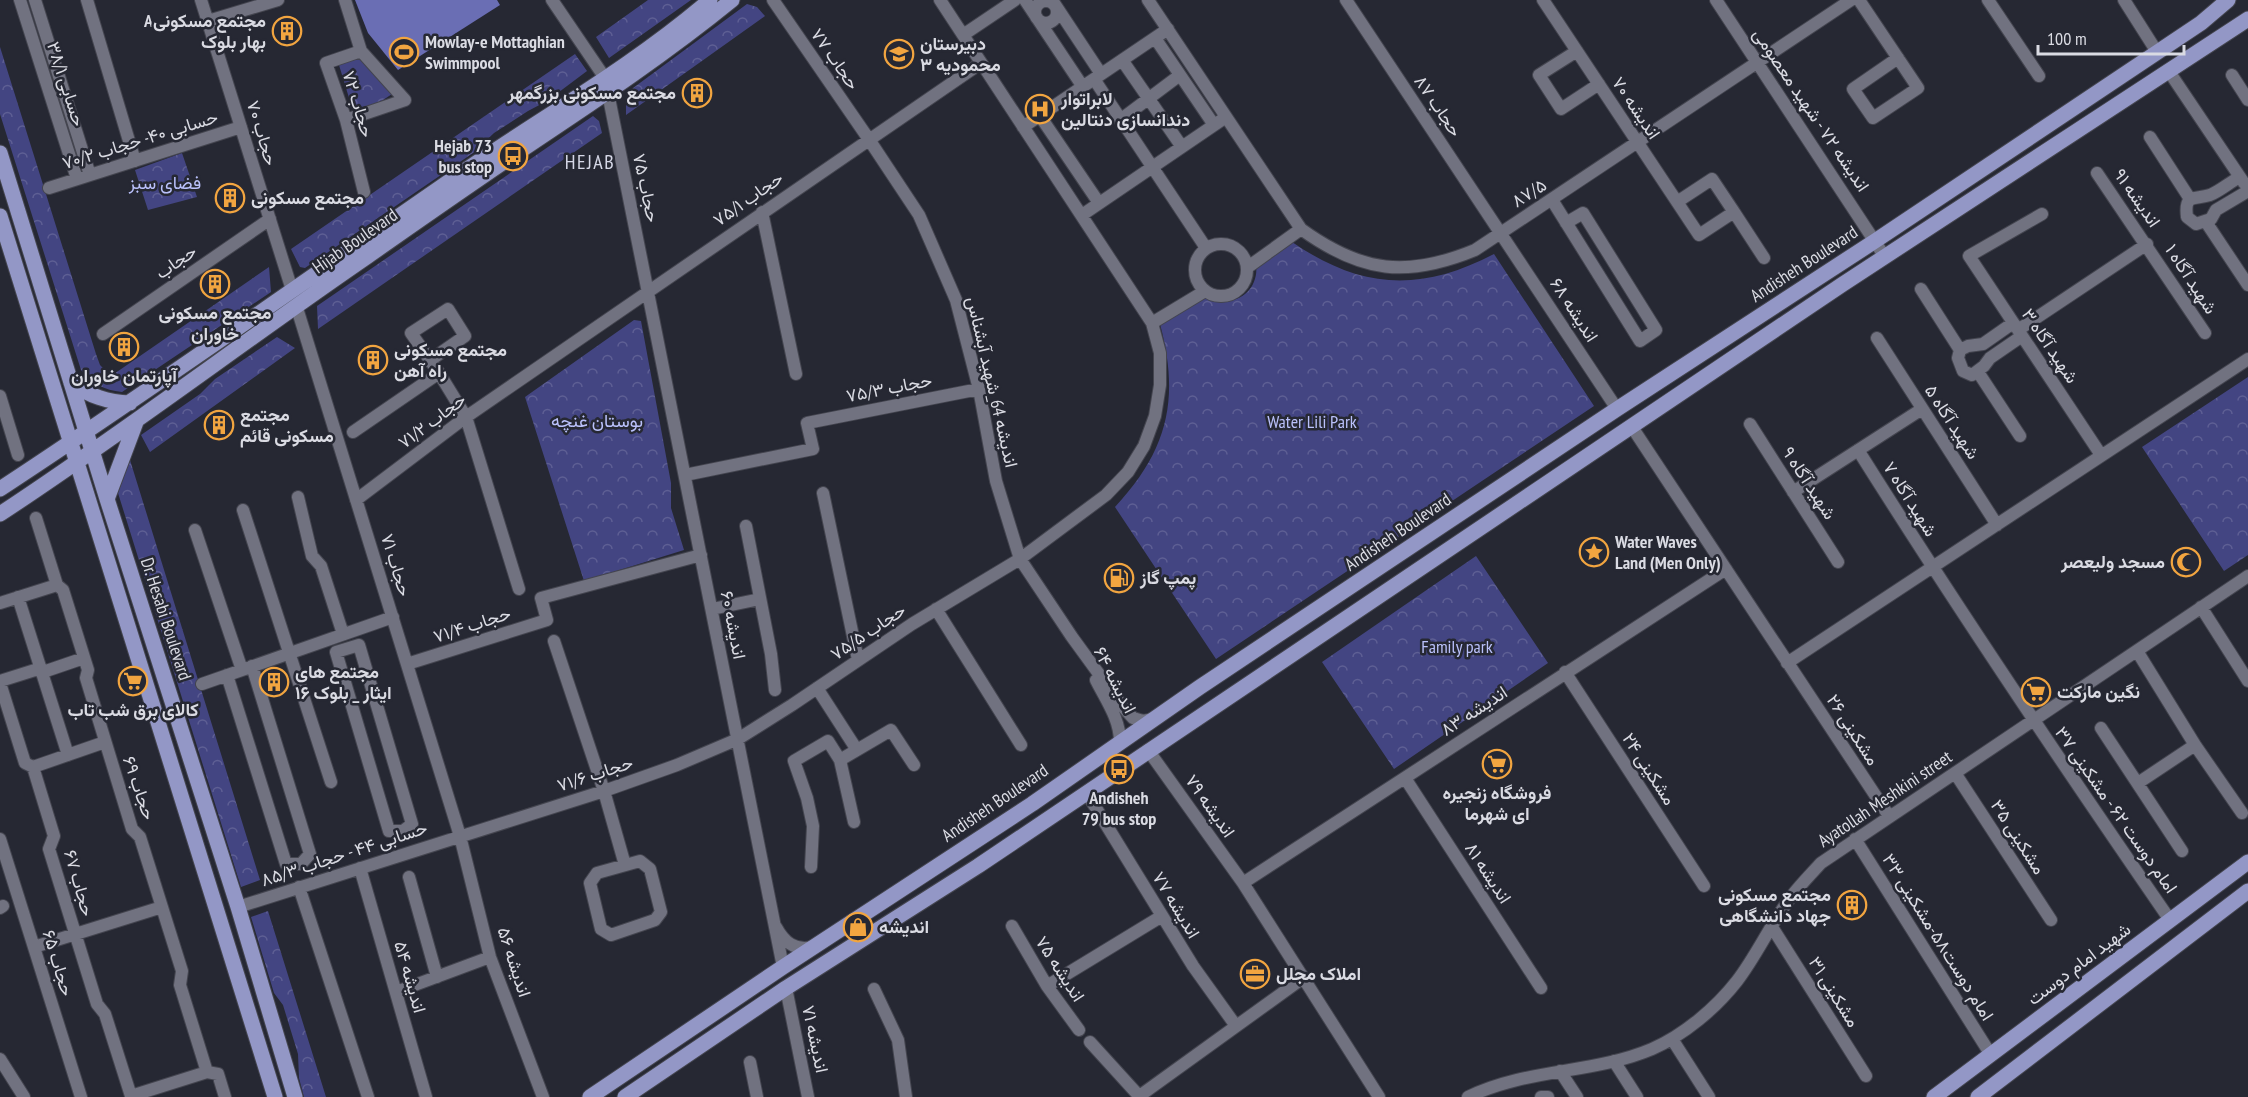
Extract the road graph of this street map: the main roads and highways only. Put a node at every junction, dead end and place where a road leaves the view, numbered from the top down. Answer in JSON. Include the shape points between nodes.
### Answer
{"nodes":[{"id":1,"x":710,"y":0,"type":"edge"},
{"id":2,"x":732,"y":0,"type":"edge"},
{"id":3,"x":2228,"y":0,"type":"edge"},
{"id":4,"x":2248,"y":19,"type":"edge"},
{"id":5,"x":607,"y":86,"type":"junction"},
{"id":6,"x":523,"y":140,"type":"junction"},
{"id":7,"x":0,"y":153,"type":"edge"},
{"id":8,"x":0,"y":216,"type":"edge"},
{"id":9,"x":70,"y":383,"type":"junction"},
{"id":10,"x":130,"y":403,"type":"junction"},
{"id":11,"x":136,"y":422,"type":"junction"},
{"id":12,"x":86,"y":433,"type":"junction"},
{"id":13,"x":71,"y":443,"type":"junction"},
{"id":14,"x":92,"y":453,"type":"junction"},
{"id":15,"x":77,"y":464,"type":"junction"},
{"id":16,"x":0,"y":489,"type":"edge"},
{"id":17,"x":107,"y":500,"type":"junction"},
{"id":18,"x":0,"y":514,"type":"edge"},
{"id":19,"x":1032,"y":804,"type":"junction"},
{"id":20,"x":1044,"y":821,"type":"junction"},
{"id":21,"x":2248,"y":862,"type":"edge"},
{"id":22,"x":2248,"y":891,"type":"edge"},
{"id":23,"x":275,"y":1097,"type":"edge"},
{"id":24,"x":296,"y":1097,"type":"edge"},
{"id":25,"x":590,"y":1097,"type":"edge"},
{"id":26,"x":625,"y":1097,"type":"edge"},
{"id":27,"x":1934,"y":1097,"type":"edge"},
{"id":28,"x":1978,"y":1097,"type":"edge"}],
"edges":[{"from":1,"to":5,"type":"main road","name":"Hijab Boulevard"},
{"from":2,"to":5,"type":"main road","name":"Hijab Boulevard","via":[[687,37]]},
{"from":3,"to":19,"type":"main road","name":"Andisheh Boulevard","via":[[2201,23],[1617,409]]},
{"from":4,"to":20,"type":"main road"},
{"from":5,"to":6,"type":"main road","name":"Hijab Boulevard"},
{"from":6,"to":10,"type":"main road","name":"Hijab Boulevard","via":[[292,290]]},
{"from":6,"to":11,"type":"main road","name":"Hijab Boulevard"},
{"from":7,"to":9,"type":"main road","name":"Dr. Hesabi Boulevard"},
{"from":8,"to":13,"type":"main road"},
{"from":9,"to":10,"type":"main road","via":[[98,399]]},
{"from":9,"to":12,"type":"main road","name":"Dr. Hesabi Boulevard"},
{"from":10,"to":12,"type":"main road","name":"Hijab Boulevard"},
{"from":11,"to":14,"type":"main road","name":"Hijab Boulevard"},
{"from":11,"to":17,"type":"main road"},
{"from":12,"to":13,"type":"main road","name":"Hijab Boulevard"},
{"from":12,"to":14,"type":"main road","name":"Dr. Hesabi Boulevard"},
{"from":13,"to":15,"type":"main road"},
{"from":13,"to":16,"type":"main road","name":"Hijab Boulevard"},
{"from":14,"to":15,"type":"main road","name":"Hijab Boulevard"},
{"from":14,"to":17,"type":"main road","name":"Dr. Hesabi Boulevard"},
{"from":15,"to":18,"type":"main road","name":"Hijab Boulevard"},
{"from":15,"to":23,"type":"main road"},
{"from":17,"to":24,"type":"main road","name":"Dr. Hesabi Boulevard"},
{"from":19,"to":20,"type":"main road"},
{"from":19,"to":25,"type":"main road","name":"Andisheh Boulevard"},
{"from":20,"to":26,"type":"main road"},
{"from":21,"to":27,"type":"main road","name":"شهید امام دوست"},
{"from":22,"to":28,"type":"main road"}]}
